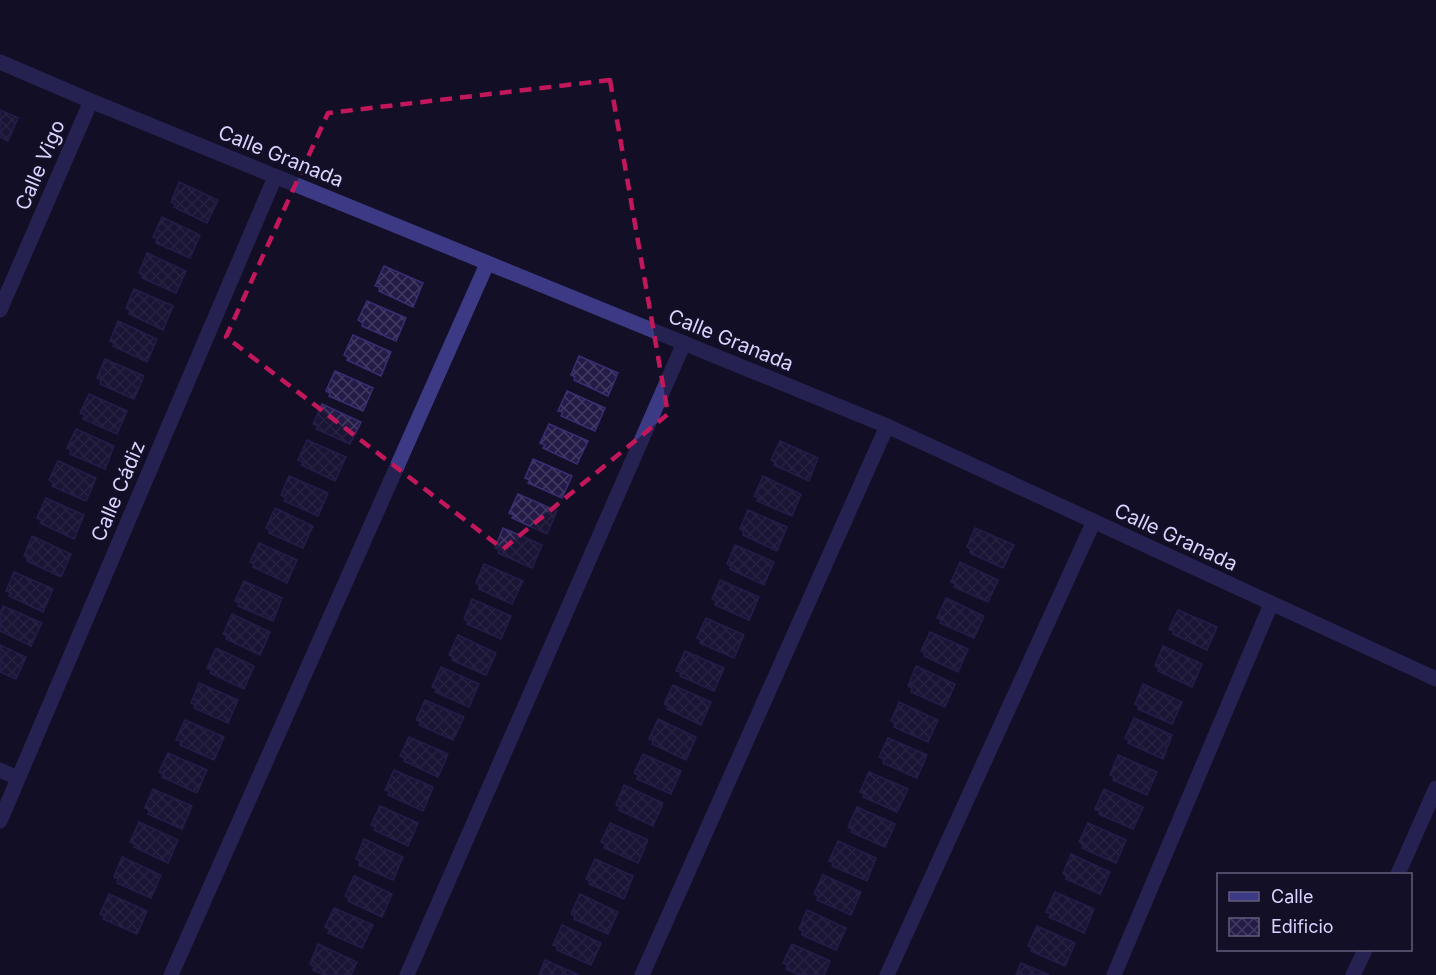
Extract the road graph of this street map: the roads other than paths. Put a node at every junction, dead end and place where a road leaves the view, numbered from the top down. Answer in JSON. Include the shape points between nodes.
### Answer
{"nodes":[{"id":1,"x":0,"y":62,"type":"edge"},
{"id":2,"x":90,"y":101,"type":"junction"},
{"id":3,"x":275,"y":177,"type":"junction"},
{"id":4,"x":487,"y":264,"type":"junction"},
{"id":5,"x":0,"y":310,"type":"edge"},
{"id":6,"x":684,"y":343,"type":"junction"},
{"id":7,"x":887,"y":426,"type":"junction"},
{"id":8,"x":1094,"y":521,"type":"junction"},
{"id":9,"x":1271,"y":604,"type":"junction"},
{"id":10,"x":1436,"y":679,"type":"edge"},
{"id":11,"x":0,"y":770,"type":"edge"},
{"id":12,"x":18,"y":778,"type":"junction"},
{"id":13,"x":1436,"y":788,"type":"edge"},
{"id":14,"x":0,"y":821,"type":"edge"},
{"id":15,"x":1398,"y":873,"type":"edge"},
{"id":16,"x":1365,"y":951,"type":"edge"},
{"id":17,"x":171,"y":975,"type":"edge"},
{"id":18,"x":407,"y":975,"type":"edge"},
{"id":19,"x":642,"y":975,"type":"edge"},
{"id":20,"x":887,"y":975,"type":"edge"},
{"id":21,"x":1113,"y":975,"type":"edge"},
{"id":22,"x":1353,"y":975,"type":"edge"}],
"edges":[{"from":1,"to":2,"type":"street","name":"Calle Granada"},
{"from":2,"to":3,"type":"street","name":"Calle Granada"},
{"from":2,"to":5,"type":"street","name":"Calle Vigo"},
{"from":3,"to":4,"type":"street","name":"Calle Granada"},
{"from":3,"to":12,"type":"street","name":"Calle Cádiz"},
{"from":4,"to":6,"type":"street","name":"Calle Granada"},
{"from":4,"to":17,"type":"street"},
{"from":6,"to":7,"type":"street","name":"Calle Granada"},
{"from":6,"to":18,"type":"street"},
{"from":7,"to":8,"type":"street","name":"Calle Granada"},
{"from":7,"to":19,"type":"street"},
{"from":8,"to":9,"type":"street","name":"Calle Granada"},
{"from":8,"to":20,"type":"street"},
{"from":9,"to":10,"type":"street","name":"Calle Granada"},
{"from":9,"to":21,"type":"street"},
{"from":11,"to":12,"type":"street"},
{"from":12,"to":14,"type":"street","name":"Calle Cádiz"},
{"from":13,"to":15,"type":"street"},
{"from":16,"to":22,"type":"street"}]}
